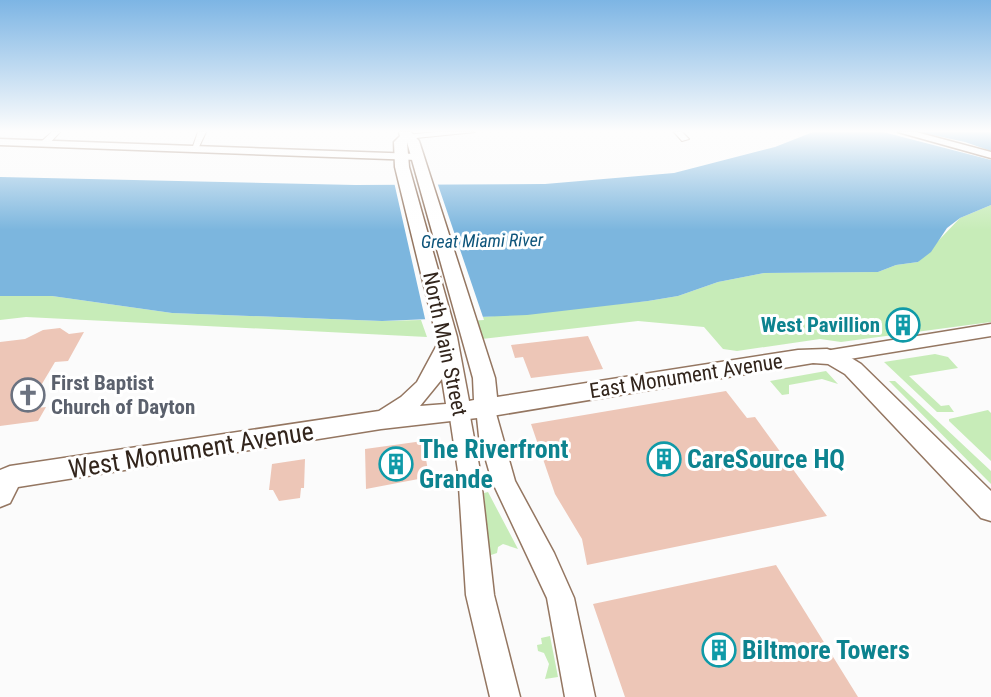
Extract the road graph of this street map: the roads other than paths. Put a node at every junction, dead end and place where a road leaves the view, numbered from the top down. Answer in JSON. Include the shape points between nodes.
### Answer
{"nodes":[{"id":1,"x":411,"y":165,"type":"edge"},
{"id":2,"x":411,"y":165,"type":"edge"},
{"id":3,"x":991,"y":330,"type":"edge"},
{"id":4,"x":447,"y":340,"type":"junction"},
{"id":5,"x":831,"y":356,"type":"junction"},
{"id":6,"x":486,"y":408,"type":"junction"},
{"id":7,"x":459,"y":411,"type":"junction"},
{"id":8,"x":381,"y":420,"type":"junction"},
{"id":9,"x":3,"y":484,"type":"edge"},
{"id":10,"x":991,"y":510,"type":"edge"},
{"id":11,"x":505,"y":697,"type":"edge"},
{"id":12,"x":580,"y":697,"type":"edge"}],
"edges":[{"from":1,"to":6,"type":"main road","name":"North Main Street","via":[[473,337],[484,378]]},
{"from":2,"to":4,"type":"main road","name":"North Main Street"},
{"from":3,"to":5,"type":"main road","name":"East Monument Avenue"},
{"from":4,"to":7,"type":"main road","name":"North Main Street"},
{"from":4,"to":8,"type":"main road","via":[[433,379],[423,393]]},
{"from":5,"to":6,"type":"main road","name":"East Monument Avenue","via":[[798,357]]},
{"from":5,"to":10,"type":"main road","via":[[853,369]]},
{"from":6,"to":7,"type":"main road","name":"East Monument Avenue"},
{"from":6,"to":12,"type":"main road","name":"North Main Street","via":[[500,479],[556,587]]},
{"from":7,"to":8,"type":"main road","name":"East Monument Avenue"},
{"from":7,"to":11,"type":"main road","name":"North Main Street","via":[[468,461],[480,595]]},
{"from":8,"to":9,"type":"main road","name":"West Monument Avenue"}]}
